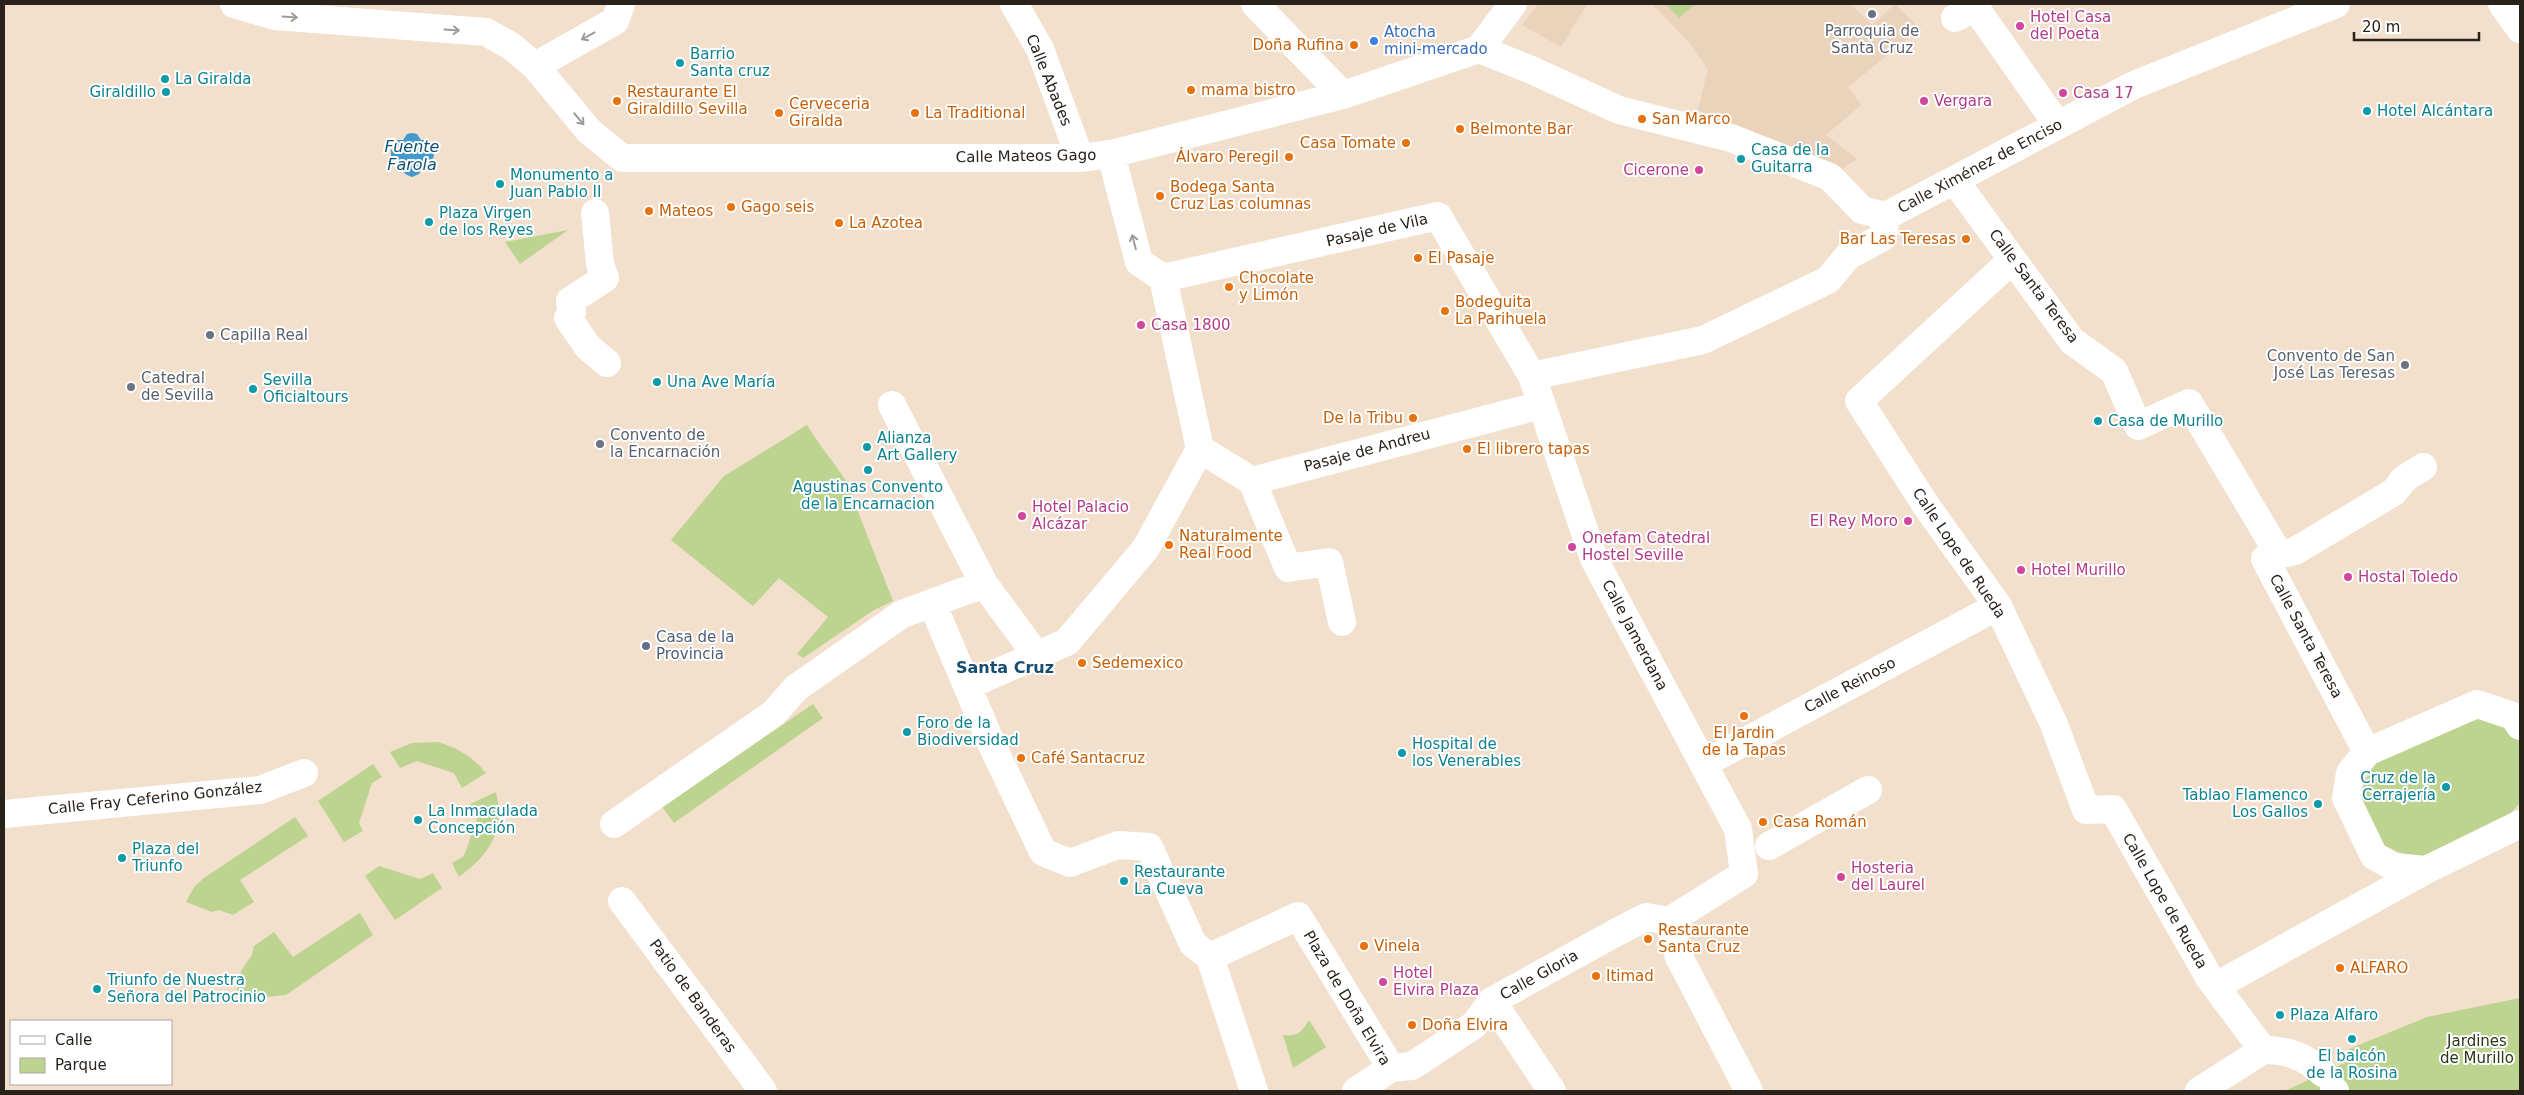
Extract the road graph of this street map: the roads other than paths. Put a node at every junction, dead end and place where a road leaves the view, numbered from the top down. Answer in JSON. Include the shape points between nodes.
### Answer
{"nodes":[{"id":1,"x":621,"y":4,"type":"edge"},
{"id":2,"x":1014,"y":4,"type":"edge"},
{"id":3,"x":1255,"y":4,"type":"edge"},
{"id":4,"x":1512,"y":4,"type":"edge"},
{"id":5,"x":2336,"y":4,"type":"edge"},
{"id":6,"x":2502,"y":4,"type":"edge"},
{"id":7,"x":238,"y":6,"type":"edge"},
{"id":8,"x":1955,"y":18,"type":"dead end"},
{"id":9,"x":2520,"y":29,"type":"edge"},
{"id":10,"x":1479,"y":49,"type":"junction"},
{"id":11,"x":534,"y":66,"type":"junction"},
{"id":12,"x":1343,"y":95,"type":"junction"},
{"id":13,"x":2057,"y":124,"type":"junction"},
{"id":14,"x":1111,"y":154,"type":"junction"},
{"id":15,"x":1080,"y":158,"type":"junction"},
{"id":16,"x":1955,"y":181,"type":"junction"},
{"id":17,"x":595,"y":213,"type":"dead end"},
{"id":18,"x":1886,"y":216,"type":"junction"},
{"id":19,"x":2012,"y":260,"type":"junction"},
{"id":20,"x":1163,"y":278,"type":"junction"},
{"id":21,"x":607,"y":363,"type":"dead end"},
{"id":22,"x":1532,"y":376,"type":"junction"},
{"id":23,"x":892,"y":405,"type":"dead end"},
{"id":24,"x":1541,"y":405,"type":"junction"},
{"id":25,"x":1200,"y":449,"type":"junction"},
{"id":26,"x":2422,"y":468,"type":"dead end"},
{"id":27,"x":1252,"y":481,"type":"junction"},
{"id":28,"x":2277,"y":551,"type":"junction"},
{"id":29,"x":984,"y":584,"type":"junction"},
{"id":30,"x":932,"y":603,"type":"junction"},
{"id":31,"x":1998,"y":606,"type":"junction"},
{"id":32,"x":1342,"y":622,"type":"dead end"},
{"id":33,"x":1037,"y":656,"type":"junction"},
{"id":34,"x":967,"y":686,"type":"junction"},
{"id":35,"x":2520,"y":726,"type":"edge"},
{"id":36,"x":2367,"y":752,"type":"junction"},
{"id":37,"x":1703,"y":764,"type":"junction"},
{"id":38,"x":304,"y":774,"type":"dead end"},
{"id":39,"x":1868,"y":790,"type":"dead end"},
{"id":40,"x":4,"y":814,"type":"edge"},
{"id":41,"x":614,"y":824,"type":"dead end"},
{"id":42,"x":2520,"y":824,"type":"edge"},
{"id":43,"x":1769,"y":846,"type":"dead end"},
{"id":44,"x":2426,"y":870,"type":"junction"},
{"id":45,"x":622,"y":901,"type":"dead end"},
{"id":46,"x":1669,"y":921,"type":"junction"},
{"id":47,"x":1210,"y":957,"type":"junction"},
{"id":48,"x":2213,"y":983,"type":"junction"},
{"id":49,"x":1492,"y":1001,"type":"junction"},
{"id":50,"x":2263,"y":1050,"type":"junction"},
{"id":51,"x":1391,"y":1068,"type":"junction"},
{"id":52,"x":2331,"y":1085,"type":"edge"},
{"id":53,"x":763,"y":1091,"type":"edge"},
{"id":54,"x":1254,"y":1091,"type":"edge"},
{"id":55,"x":1356,"y":1091,"type":"edge"},
{"id":56,"x":1552,"y":1091,"type":"edge"},
{"id":57,"x":1749,"y":1091,"type":"edge"},
{"id":58,"x":2198,"y":1091,"type":"edge"}],
"edges":[{"from":1,"to":11,"type":"street","one_way":true,"via":[[615,21]]},
{"from":2,"to":15,"type":"street","name":"Calle Abades","via":[[1040,49]]},
{"from":3,"to":12,"type":"street"},
{"from":4,"to":10,"type":"street"},
{"from":5,"to":13,"type":"street","name":"Calle Ximénez de Enciso","via":[[2134,85]]},
{"from":6,"to":9,"type":"street"},
{"from":7,"to":11,"type":"street","one_way":true,"via":[[275,16],[486,32],[511,46]]},
{"from":8,"to":13,"type":"street","via":[[1975,7]]},
{"from":10,"to":12,"type":"street","name":"Calle Mateos Gago"},
{"from":10,"to":18,"type":"street","via":[[1619,110],[1730,138],[1830,177],[1862,210]]},
{"from":11,"to":15,"type":"street","name":"Calle Mateos Gago","one_way":true,"via":[[589,131],[622,158]]},
{"from":12,"to":14,"type":"street","name":"Calle Mateos Gago"},
{"from":13,"to":16,"type":"street","name":"Calle Ximénez de Enciso"},
{"from":14,"to":15,"type":"street","name":"Calle Mateos Gago"},
{"from":20,"to":14,"type":"street","one_way":true,"via":[[1139,262]]},
{"from":16,"to":18,"type":"street","name":"Calle Ximénez de Enciso"},
{"from":16,"to":19,"type":"street","name":"Calle Santa Teresa"},
{"from":17,"to":21,"type":"street","via":[[600,264],[605,278],[570,301],[572,312],[568,318],[588,347]]},
{"from":18,"to":22,"type":"street","name":"Calle Ximénez de Enciso","via":[[1884,237],[1848,256],[1828,280],[1703,340]]},
{"from":19,"to":28,"type":"street","name":"Calle Santa Teresa","via":[[2072,341],[2114,371],[2138,426],[2189,403]]},
{"from":19,"to":31,"type":"street","name":"Calle Lope de Rueda","via":[[1859,400],[1927,507]]},
{"from":20,"to":22,"type":"street","name":"Pasaje de Vila","via":[[1438,216]]},
{"from":20,"to":25,"type":"street"},
{"from":22,"to":24,"type":"street","name":"Calle Jamerdana"},
{"from":23,"to":29,"type":"street"},
{"from":24,"to":27,"type":"street","name":"Pasaje de Andreu"},
{"from":24,"to":37,"type":"street","name":"Calle Jamerdana","via":[[1594,559]]},
{"from":25,"to":27,"type":"street"},
{"from":25,"to":33,"type":"street","via":[[1146,548],[1068,642]]},
{"from":26,"to":28,"type":"street","via":[[2404,479],[2394,492],[2295,551]]},
{"from":27,"to":32,"type":"street","via":[[1288,568],[1329,562]]},
{"from":28,"to":36,"type":"street","name":"Calle Santa Teresa","via":[[2264,559]]},
{"from":29,"to":30,"type":"street"},
{"from":29,"to":33,"type":"street"},
{"from":30,"to":34,"type":"street"},
{"from":30,"to":41,"type":"street","via":[[902,614],[796,688],[774,713]]},
{"from":31,"to":37,"type":"street","name":"Calle Reinoso"},
{"from":31,"to":48,"type":"street","name":"Calle Lope de Rueda","via":[[2053,722],[2086,810],[2113,809]]},
{"from":33,"to":34,"type":"street"},
{"from":34,"to":47,"type":"street","via":[[1043,852],[1070,863],[1118,845],[1149,847],[1193,944]]},
{"from":35,"to":36,"type":"street","via":[[2513,716],[2477,704]]},
{"from":36,"to":44,"type":"street","via":[[2350,774],[2346,798],[2364,836],[2374,856],[2394,867]]},
{"from":37,"to":46,"type":"street","name":"Calle Jamerdana","via":[[1738,828],[1744,874]]},
{"from":38,"to":40,"type":"street","name":"Calle Fray Ceferino González","via":[[260,790]]},
{"from":39,"to":43,"type":"street"},
{"from":42,"to":44,"type":"street"},
{"from":44,"to":48,"type":"street"},
{"from":45,"to":53,"type":"street","name":"Patio de Banderas"},
{"from":46,"to":49,"type":"street","name":"Calle Gloria","via":[[1646,917]]},
{"from":46,"to":57,"type":"street","via":[[1679,957]]},
{"from":47,"to":51,"type":"street","name":"Plaza de Doña Elvira","via":[[1298,916]]},
{"from":47,"to":54,"type":"street"},
{"from":48,"to":50,"type":"street"},
{"from":49,"to":51,"type":"street","name":"Calle Gloria","via":[[1474,1025],[1412,1066]]},
{"from":49,"to":56,"type":"street"},
{"from":50,"to":52,"type":"street","via":[[2292,1052],[2309,1061]]},
{"from":50,"to":58,"type":"street"},
{"from":51,"to":55,"type":"street","name":"Plaza de Doña Elvira"}]}
